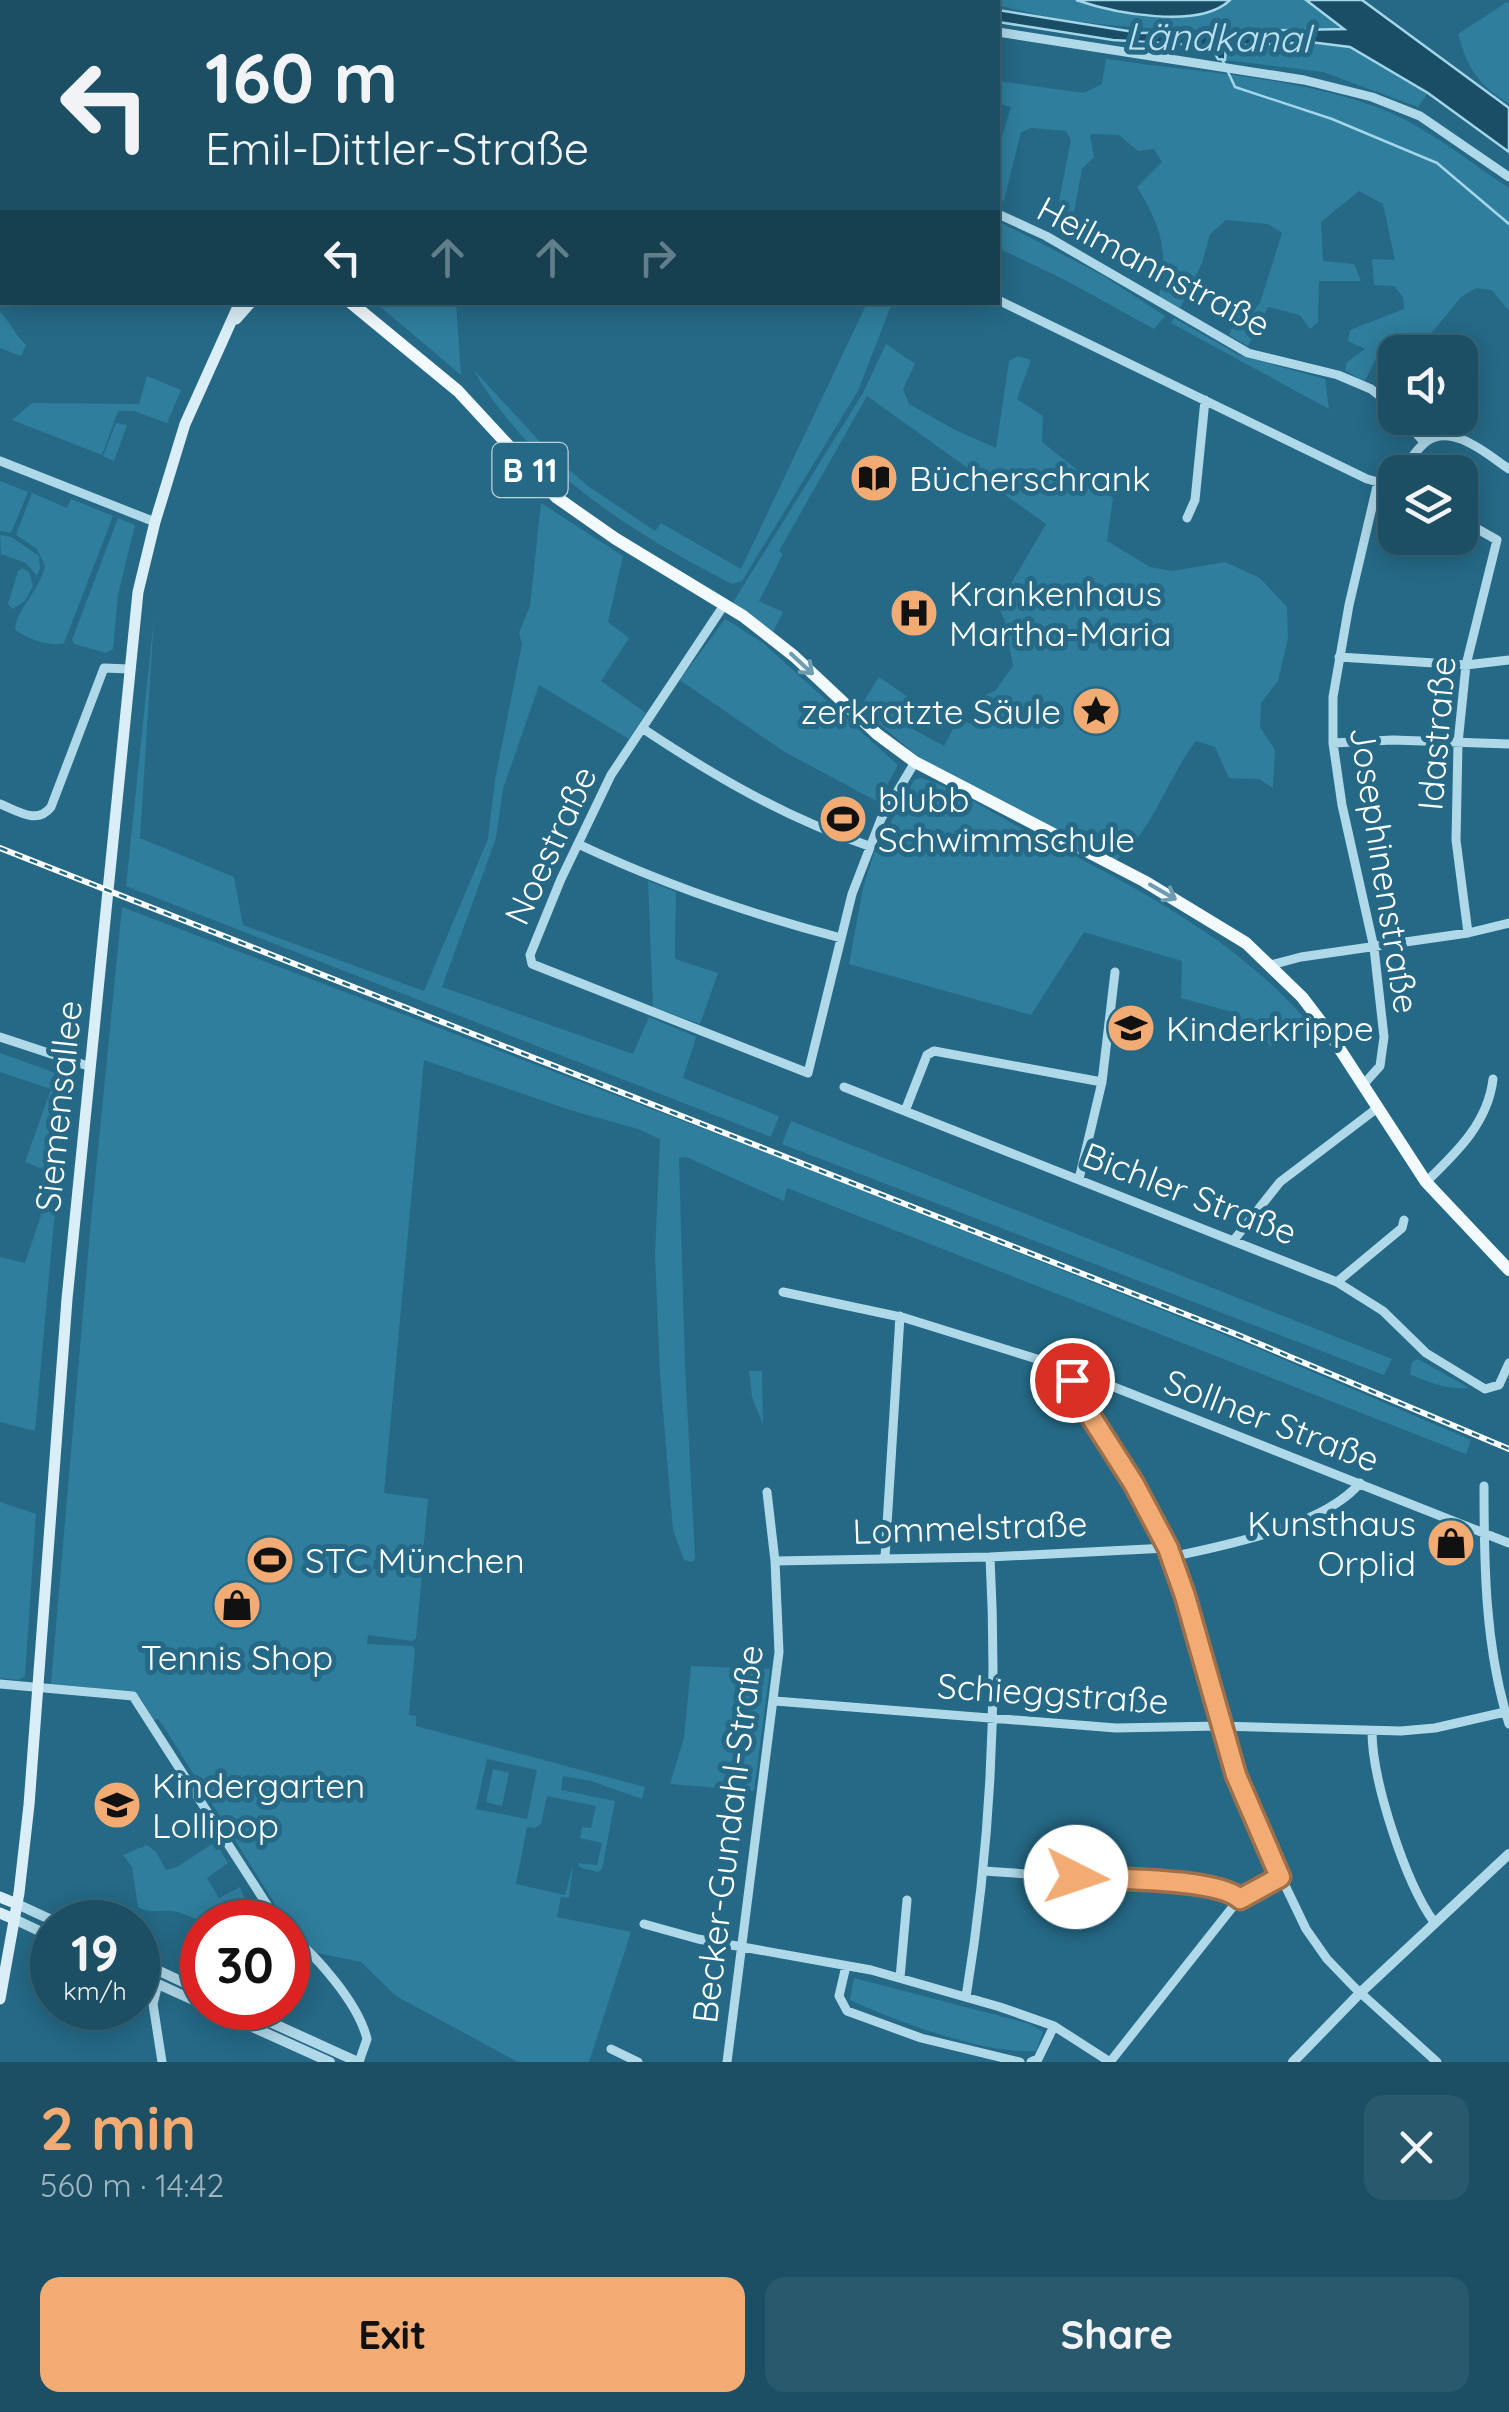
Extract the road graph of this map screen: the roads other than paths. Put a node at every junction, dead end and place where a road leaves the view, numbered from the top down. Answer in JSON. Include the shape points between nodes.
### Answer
{"nodes":[{"id":1,"x":1000,"y":32,"type":"edge"},
{"id":2,"x":1509,"y":178,"type":"edge"},
{"id":3,"x":1000,"y":215,"type":"edge"},
{"id":4,"x":1000,"y":301,"type":"edge"},
{"id":5,"x":239,"y":305,"type":"edge"},
{"id":6,"x":248,"y":305,"type":"edge"},
{"id":7,"x":354,"y":305,"type":"edge"},
{"id":8,"x":234,"y":322,"type":"junction"},
{"id":9,"x":1378,"y":395,"type":"edge"},
{"id":10,"x":1205,"y":400,"type":"junction"},
{"id":11,"x":1418,"y":435,"type":"edge"},
{"id":12,"x":1424,"y":442,"type":"junction"},
{"id":13,"x":1414,"y":455,"type":"edge"},
{"id":14,"x":0,"y":460,"type":"edge"},
{"id":15,"x":1509,"y":470,"type":"edge"},
{"id":16,"x":1378,"y":482,"type":"joint"},
{"id":17,"x":1187,"y":518,"type":"dead end"},
{"id":18,"x":155,"y":522,"type":"junction"},
{"id":19,"x":1478,"y":529,"type":"edge"},
{"id":20,"x":724,"y":605,"type":"junction"},
{"id":21,"x":1339,"y":657,"type":"junction"},
{"id":22,"x":1509,"y":660,"type":"edge"},
{"id":23,"x":1466,"y":665,"type":"junction"},
{"id":24,"x":130,"y":669,"type":"junction"},
{"id":25,"x":642,"y":728,"type":"junction"},
{"id":26,"x":1333,"y":743,"type":"junction"},
{"id":27,"x":1458,"y":743,"type":"junction"},
{"id":28,"x":1509,"y":744,"type":"edge"},
{"id":29,"x":915,"y":762,"type":"junction"},
{"id":30,"x":0,"y":804,"type":"edge"},
{"id":31,"x":578,"y":844,"type":"junction"},
{"id":32,"x":869,"y":846,"type":"junction"},
{"id":33,"x":1509,"y":923,"type":"edge"},
{"id":34,"x":1468,"y":933,"type":"junction"},
{"id":35,"x":840,"y":938,"type":"junction"},
{"id":36,"x":1374,"y":948,"type":"junction"},
{"id":37,"x":1272,"y":965,"type":"junction"},
{"id":38,"x":1115,"y":972,"type":"dead end"},
{"id":39,"x":0,"y":1037,"type":"edge"},
{"id":40,"x":88,"y":1066,"type":"junction"},
{"id":41,"x":1492,"y":1079,"type":"dead end"},
{"id":42,"x":1102,"y":1082,"type":"junction"},
{"id":43,"x":1363,"y":1085,"type":"junction"},
{"id":44,"x":844,"y":1087,"type":"dead end"},
{"id":45,"x":1376,"y":1108,"type":"junction"},
{"id":46,"x":905,"y":1111,"type":"junction"},
{"id":47,"x":1079,"y":1180,"type":"junction"},
{"id":48,"x":1426,"y":1182,"type":"junction"},
{"id":49,"x":1404,"y":1220,"type":"dead end"},
{"id":50,"x":1234,"y":1240,"type":"junction"},
{"id":51,"x":1509,"y":1270,"type":"edge"},
{"id":52,"x":1338,"y":1282,"type":"junction"},
{"id":53,"x":783,"y":1292,"type":"dead end"},
{"id":54,"x":900,"y":1316,"type":"junction"},
{"id":55,"x":1509,"y":1363,"type":"edge"},
{"id":56,"x":1075,"y":1375,"type":"junction"},
{"id":57,"x":1360,"y":1483,"type":"junction"},
{"id":58,"x":1484,"y":1486,"type":"dead end"},
{"id":59,"x":767,"y":1492,"type":"dead end"},
{"id":60,"x":1484,"y":1534,"type":"junction"},
{"id":61,"x":1509,"y":1543,"type":"edge"},
{"id":62,"x":1169,"y":1553,"type":"junction"},
{"id":63,"x":886,"y":1557,"type":"junction"},
{"id":64,"x":990,"y":1557,"type":"junction"},
{"id":65,"x":775,"y":1561,"type":"junction"},
{"id":66,"x":0,"y":1684,"type":"edge"},
{"id":67,"x":38,"y":1688,"type":"junction"},
{"id":68,"x":775,"y":1701,"type":"junction"},
{"id":69,"x":1505,"y":1712,"type":"junction"},
{"id":70,"x":993,"y":1718,"type":"junction"},
{"id":71,"x":1509,"y":1724,"type":"edge"},
{"id":72,"x":1220,"y":1726,"type":"junction"},
{"id":73,"x":1372,"y":1731,"type":"junction"},
{"id":74,"x":1509,"y":1854,"type":"edge"},
{"id":75,"x":984,"y":1871,"type":"junction"},
{"id":76,"x":1280,"y":1877,"type":"junction"},
{"id":77,"x":0,"y":1896,"type":"edge"},
{"id":78,"x":1240,"y":1899,"type":"junction"},
{"id":79,"x":264,"y":1900,"type":"edge"},
{"id":80,"x":907,"y":1900,"type":"dead end"},
{"id":81,"x":16,"y":1912,"type":"junction"},
{"id":82,"x":0,"y":1913,"type":"edge"},
{"id":83,"x":30,"y":1916,"type":"edge"},
{"id":84,"x":30,"y":1922,"type":"edge"},
{"id":85,"x":1434,"y":1922,"type":"junction"},
{"id":86,"x":644,"y":1924,"type":"dead end"},
{"id":87,"x":742,"y":1945,"type":"junction"},
{"id":88,"x":310,"y":1953,"type":"edge"},
{"id":89,"x":846,"y":1966,"type":"junction"},
{"id":90,"x":900,"y":1978,"type":"junction"},
{"id":91,"x":1360,"y":1993,"type":"junction"},
{"id":92,"x":966,"y":1997,"type":"junction"},
{"id":93,"x":0,"y":1998,"type":"edge"},
{"id":94,"x":1054,"y":2026,"type":"junction"},
{"id":95,"x":157,"y":2030,"type":"edge"},
{"id":96,"x":259,"y":2030,"type":"edge"},
{"id":97,"x":287,"y":2030,"type":"edge"},
{"id":98,"x":611,"y":2049,"type":"dead end"},
{"id":99,"x":162,"y":2062,"type":"edge"},
{"id":100,"x":330,"y":2062,"type":"edge"},
{"id":101,"x":358,"y":2062,"type":"edge"},
{"id":102,"x":638,"y":2062,"type":"edge"},
{"id":103,"x":727,"y":2062,"type":"edge"},
{"id":104,"x":1020,"y":2062,"type":"edge"},
{"id":105,"x":1031,"y":2062,"type":"edge"},
{"id":106,"x":1110,"y":2062,"type":"edge"},
{"id":107,"x":1292,"y":2062,"type":"edge"},
{"id":108,"x":1437,"y":2062,"type":"edge"}],
"edges":[{"from":1,"to":2,"type":"street","via":[[1218,65],[1372,97],[1420,116]]},
{"from":3,"to":9,"type":"street","name":"Heilmannstraße","via":[[1248,353],[1338,375]]},
{"from":4,"to":10,"type":"street"},
{"from":5,"to":8,"type":"main road","name":"Siemensallee"},
{"from":6,"to":8,"type":"main road","name":"Siemensallee"},
{"from":7,"to":20,"type":"main road","number":"B 11","via":[[458,391],[556,497]]},
{"from":8,"to":18,"type":"main road","name":"Siemensallee","via":[[185,424]]},
{"from":10,"to":16,"type":"street"},
{"from":10,"to":17,"type":"street","via":[[1195,500]]},
{"from":11,"to":12,"type":"street"},
{"from":12,"to":13,"type":"street"},
{"from":12,"to":15,"type":"street","via":[[1460,439]]},
{"from":14,"to":18,"type":"street"},
{"from":16,"to":21,"type":"street","name":"Josephinenstraße"},
{"from":18,"to":24,"type":"main road","name":"Siemensallee","via":[[138,592]]},
{"from":19,"to":23,"type":"street","name":"Idastraße","via":[[1497,540]]},
{"from":20,"to":25,"type":"street","name":"Noestraße"},
{"from":20,"to":29,"type":"main road","number":"B 11","one_way":true,"via":[[794,656]]},
{"from":21,"to":23,"type":"street"},
{"from":21,"to":26,"type":"street","name":"Josephinenstraße"},
{"from":22,"to":23,"type":"street"},
{"from":23,"to":27,"type":"street","name":"Idastraße"},
{"from":24,"to":30,"type":"street","via":[[104,668],[45,814]]},
{"from":24,"to":40,"type":"main road","name":"Siemensallee"},
{"from":25,"to":31,"type":"street","name":"Noestraße"},
{"from":25,"to":32,"type":"street","via":[[786,814]]},
{"from":26,"to":27,"type":"street"},
{"from":26,"to":36,"type":"street","name":"Josephinenstraße"},
{"from":27,"to":28,"type":"street"},
{"from":27,"to":34,"type":"street","name":"Idastraße","via":[[1456,840]]},
{"from":29,"to":32,"type":"street"},
{"from":29,"to":37,"type":"main road","number":"B 11","one_way":true,"via":[[1144,881]]},
{"from":31,"to":35,"type":"street","via":[[692,893]]},
{"from":31,"to":35,"type":"street","name":"Noestraße","via":[[532,964],[808,1073]]},
{"from":32,"to":35,"type":"street"},
{"from":33,"to":34,"type":"street"},
{"from":34,"to":36,"type":"street"},
{"from":36,"to":37,"type":"street"},
{"from":36,"to":43,"type":"street","name":"Josephinenstraße","via":[[1383,1055]]},
{"from":37,"to":43,"type":"main road","number":"B 11","via":[[1328,1030]]},
{"from":38,"to":42,"type":"street"},
{"from":39,"to":40,"type":"street"},
{"from":40,"to":67,"type":"main road","name":"Siemensallee"},
{"from":41,"to":48,"type":"street","via":[[1474,1130]]},
{"from":42,"to":46,"type":"street","via":[[934,1051]]},
{"from":42,"to":47,"type":"street"},
{"from":43,"to":45,"type":"main road","number":"B 11"},
{"from":44,"to":46,"type":"street","name":"Bichler Straße"},
{"from":45,"to":48,"type":"main road","number":"B 11"},
{"from":45,"to":50,"type":"street","via":[[1280,1182]]},
{"from":46,"to":47,"type":"street","name":"Bichler Straße"},
{"from":47,"to":50,"type":"street","name":"Bichler Straße"},
{"from":48,"to":51,"type":"main road","number":"B 11"},
{"from":49,"to":52,"type":"street"},
{"from":50,"to":52,"type":"street","name":"Bichler Straße"},
{"from":52,"to":55,"type":"street","name":"Bichler Straße","via":[[1383,1311],[1426,1353],[1478,1385],[1498,1385]]},
{"from":53,"to":54,"type":"street","name":"Sollner Straße"},
{"from":54,"to":56,"type":"street","name":"Sollner Straße"},
{"from":54,"to":63,"type":"street"},
{"from":56,"to":57,"type":"street","name":"Sollner Straße"},
{"from":56,"to":62,"type":"street","via":[[1072,1387]]},
{"from":57,"to":60,"type":"street","name":"Sollner Straße"},
{"from":57,"to":62,"type":"street","name":"Lommelstraße","via":[[1350,1495],[1291,1524]]},
{"from":58,"to":60,"type":"street"},
{"from":59,"to":65,"type":"street","name":"Becker-Gundahl-Straße"},
{"from":60,"to":61,"type":"street","name":"Sollner Straße"},
{"from":60,"to":69,"type":"street"},
{"from":62,"to":64,"type":"street","name":"Lommelstraße"},
{"from":62,"to":72,"type":"street"},
{"from":63,"to":64,"type":"street","name":"Lommelstraße"},
{"from":63,"to":65,"type":"street","name":"Lommelstraße"},
{"from":64,"to":70,"type":"street"},
{"from":65,"to":68,"type":"street","name":"Becker-Gundahl-Straße"},
{"from":66,"to":67,"type":"street"},
{"from":67,"to":79,"type":"street","via":[[133,1696]]},
{"from":67,"to":81,"type":"main road","name":"Siemensallee"},
{"from":68,"to":70,"type":"street","name":"Schieggstraße"},
{"from":68,"to":87,"type":"street","name":"Becker-Gundahl-Straße"},
{"from":69,"to":71,"type":"street"},
{"from":69,"to":73,"type":"street","name":"Schieggstraße","via":[[1435,1728]]},
{"from":70,"to":72,"type":"street","name":"Schieggstraße","via":[[1116,1728]]},
{"from":70,"to":75,"type":"street"},
{"from":72,"to":73,"type":"street","name":"Schieggstraße"},
{"from":72,"to":76,"type":"street"},
{"from":73,"to":85,"type":"street","via":[[1383,1797]]},
{"from":74,"to":85,"type":"street"},
{"from":75,"to":78,"type":"street","via":[[1206,1886]]},
{"from":75,"to":92,"type":"street"},
{"from":76,"to":78,"type":"street"},
{"from":76,"to":91,"type":"street","via":[[1315,1944]]},
{"from":77,"to":81,"type":"main road"},
{"from":78,"to":106,"type":"street"},
{"from":80,"to":90,"type":"street"},
{"from":81,"to":82,"type":"main road"},
{"from":81,"to":83,"type":"street"},
{"from":81,"to":84,"type":"street"},
{"from":81,"to":93,"type":"main road","name":"Siemensallee"},
{"from":85,"to":91,"type":"street"},
{"from":86,"to":87,"type":"street"},
{"from":87,"to":89,"type":"street"},
{"from":87,"to":103,"type":"street","name":"Becker-Gundahl-Straße"},
{"from":88,"to":101,"type":"street","via":[[360,2020],[367,2039]]},
{"from":89,"to":90,"type":"street"},
{"from":89,"to":104,"type":"street","via":[[840,2000],[847,2011]]},
{"from":90,"to":92,"type":"street"},
{"from":91,"to":107,"type":"street"},
{"from":91,"to":108,"type":"street"},
{"from":92,"to":94,"type":"street"},
{"from":94,"to":105,"type":"street"},
{"from":94,"to":106,"type":"street"},
{"from":95,"to":99,"type":"street"},
{"from":96,"to":100,"type":"street"},
{"from":97,"to":101,"type":"street"},
{"from":98,"to":102,"type":"street"}]}
